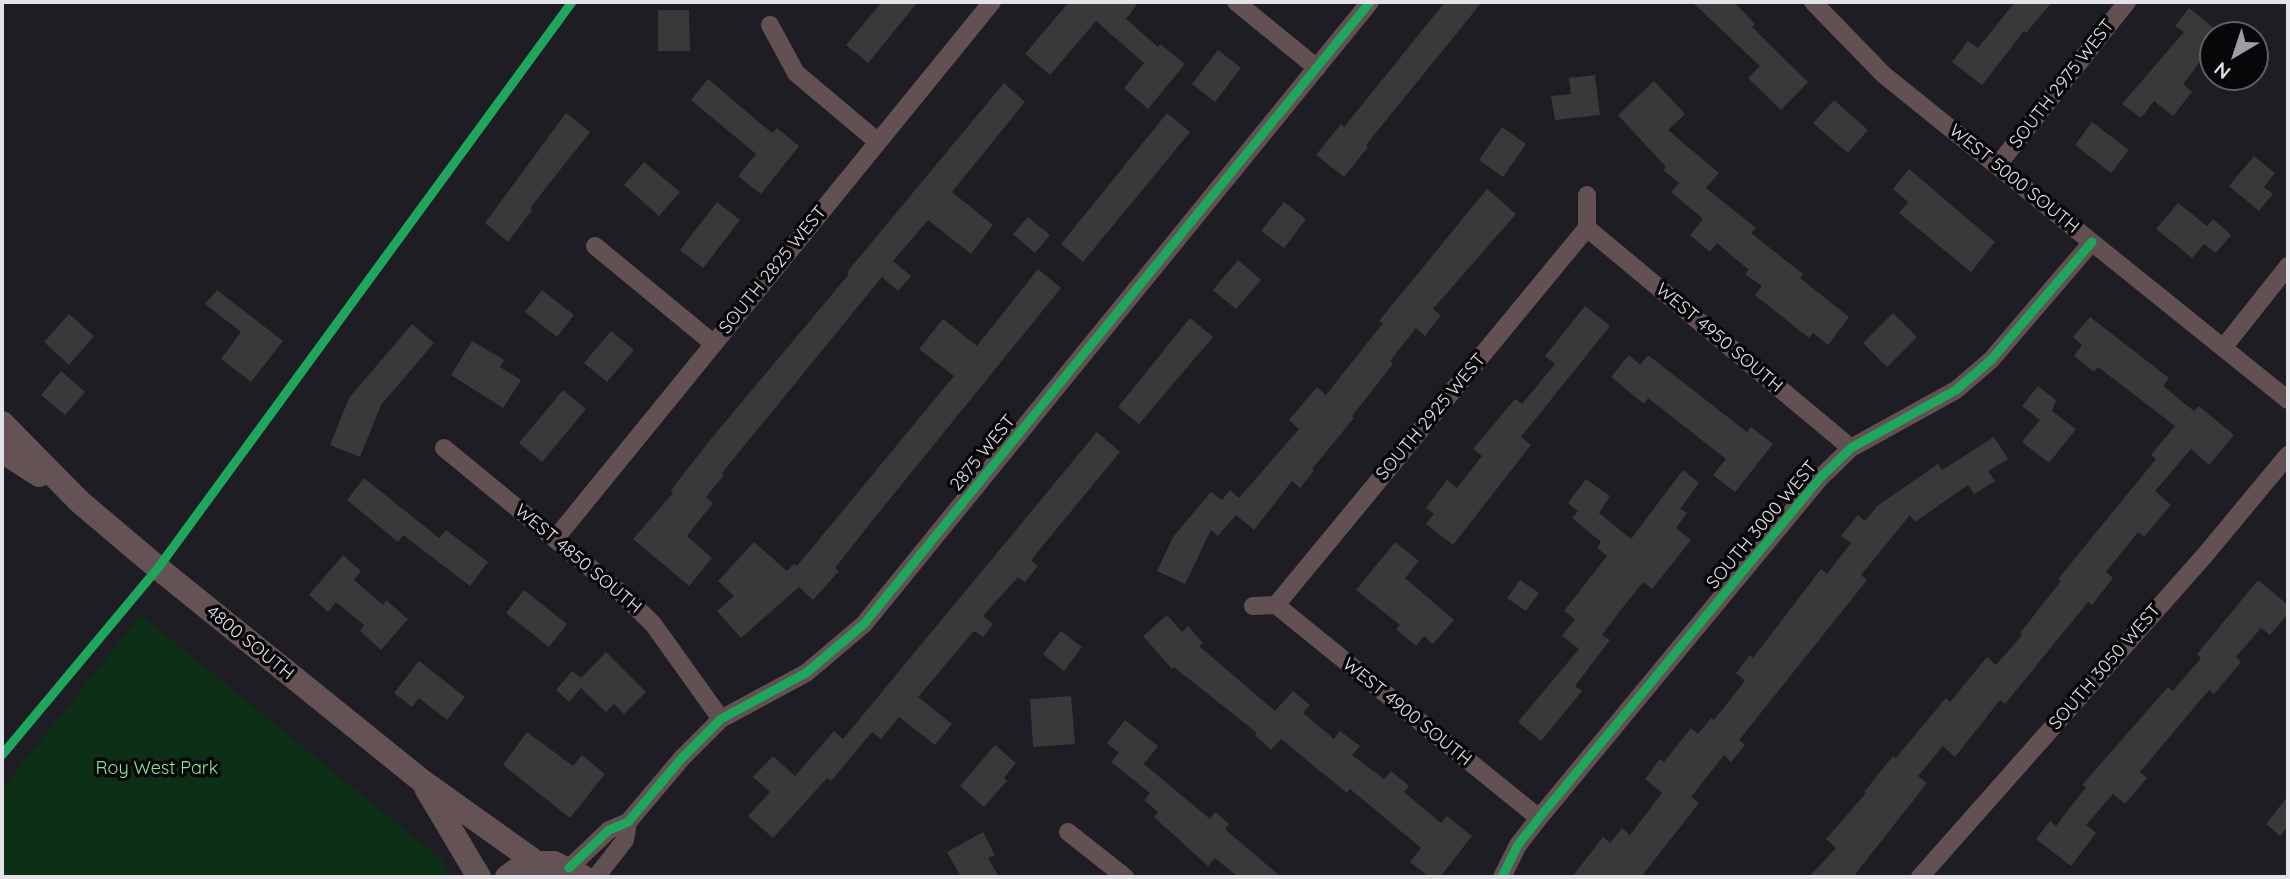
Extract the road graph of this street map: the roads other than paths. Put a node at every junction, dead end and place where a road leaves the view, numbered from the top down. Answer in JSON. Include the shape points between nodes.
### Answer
{"nodes":[{"id":1,"x":992,"y":2,"type":"edge"},
{"id":2,"x":1236,"y":2,"type":"edge"},
{"id":3,"x":1370,"y":2,"type":"edge"},
{"id":4,"x":1812,"y":2,"type":"edge"},
{"id":5,"x":2127,"y":2,"type":"edge"},
{"id":6,"x":770,"y":25,"type":"dead end"},
{"id":7,"x":1317,"y":68,"type":"junction"},
{"id":8,"x":878,"y":142,"type":"junction"},
{"id":9,"x":1997,"y":166,"type":"junction"},
{"id":10,"x":1587,"y":195,"type":"dead end"},
{"id":11,"x":1587,"y":228,"type":"junction"},
{"id":12,"x":2092,"y":242,"type":"junction"},
{"id":13,"x":595,"y":246,"type":"dead end"},
{"id":14,"x":2288,"y":266,"type":"edge"},
{"id":15,"x":714,"y":344,"type":"junction"},
{"id":16,"x":2223,"y":348,"type":"junction"},
{"id":17,"x":2288,"y":400,"type":"edge"},
{"id":18,"x":2,"y":423,"type":"edge"},
{"id":19,"x":2,"y":439,"type":"edge"},
{"id":20,"x":444,"y":448,"type":"dead end"},
{"id":21,"x":1851,"y":448,"type":"junction"},
{"id":22,"x":2,"y":451,"type":"edge"},
{"id":23,"x":2288,"y":455,"type":"edge"},
{"id":24,"x":80,"y":502,"type":"junction"},
{"id":25,"x":555,"y":539,"type":"junction"},
{"id":26,"x":1276,"y":605,"type":"junction"},
{"id":27,"x":1253,"y":606,"type":"dead end"},
{"id":28,"x":721,"y":719,"type":"junction"},
{"id":29,"x":422,"y":781,"type":"junction"},
{"id":30,"x":1539,"y":818,"type":"junction"},
{"id":31,"x":628,"y":822,"type":"junction"},
{"id":32,"x":1068,"y":832,"type":"dead end"},
{"id":33,"x":537,"y":863,"type":"junction"},
{"id":34,"x":576,"y":873,"type":"edge"},
{"id":35,"x":479,"y":877,"type":"edge"},
{"id":36,"x":507,"y":877,"type":"edge"},
{"id":37,"x":596,"y":877,"type":"edge"},
{"id":38,"x":1125,"y":877,"type":"edge"},
{"id":39,"x":1502,"y":877,"type":"edge"},
{"id":40,"x":1920,"y":877,"type":"edge"}],
"edges":[{"from":1,"to":8,"type":"street","name":"SOUTH 2825 WEST"},
{"from":2,"to":7,"type":"street"},
{"from":3,"to":7,"type":"street","name":"2875 WEST"},
{"from":4,"to":9,"type":"street","name":"WEST 5000 SOUTH","via":[[1884,75]]},
{"from":5,"to":9,"type":"street","name":"SOUTH 2975 WEST"},
{"from":6,"to":8,"type":"street","via":[[796,73]]},
{"from":7,"to":28,"type":"street","name":"2875 WEST","via":[[864,624],[806,673]]},
{"from":8,"to":15,"type":"street","name":"SOUTH 2825 WEST"},
{"from":9,"to":12,"type":"street","name":"WEST 5000 SOUTH"},
{"from":10,"to":11,"type":"street"},
{"from":11,"to":21,"type":"street","name":"WEST 4950 SOUTH"},
{"from":11,"to":26,"type":"street","name":"SOUTH 2925 WEST"},
{"from":12,"to":16,"type":"street","name":"WEST 5000 SOUTH"},
{"from":12,"to":21,"type":"street","name":"SOUTH 3000 WEST","via":[[1991,360],[1956,390]]},
{"from":13,"to":15,"type":"street"},
{"from":14,"to":16,"type":"street"},
{"from":15,"to":25,"type":"street","name":"SOUTH 2825 WEST"},
{"from":16,"to":17,"type":"street","name":"WEST 5000 SOUTH"},
{"from":18,"to":24,"type":"main road","name":"4800 SOUTH"},
{"from":19,"to":24,"type":"street"},
{"from":20,"to":25,"type":"street","name":"WEST 4850 SOUTH"},
{"from":21,"to":30,"type":"street","name":"SOUTH 3000 WEST","via":[[1820,478]]},
{"from":22,"to":24,"type":"main road","name":"4800 SOUTH"},
{"from":23,"to":40,"type":"street","name":"SOUTH 3050 WEST"},
{"from":24,"to":29,"type":"main road","name":"4800 SOUTH"},
{"from":25,"to":28,"type":"street","name":"WEST 4850 SOUTH","via":[[653,624]]},
{"from":26,"to":27,"type":"street"},
{"from":26,"to":30,"type":"street","name":"WEST 4900 SOUTH"},
{"from":28,"to":31,"type":"street","name":"2875 WEST"},
{"from":29,"to":33,"type":"main road","name":"4800 SOUTH"},
{"from":29,"to":35,"type":"main road","name":"4800 SOUTH"},
{"from":30,"to":39,"type":"street","name":"SOUTH 3000 WEST"},
{"from":31,"to":34,"type":"street","name":"2875 WEST","via":[[609,830]]},
{"from":31,"to":37,"type":"street","name":"2875 WEST","via":[[625,840]]},
{"from":32,"to":38,"type":"street"},
{"from":33,"to":34,"type":"main road"},
{"from":33,"to":36,"type":"main road"}]}
